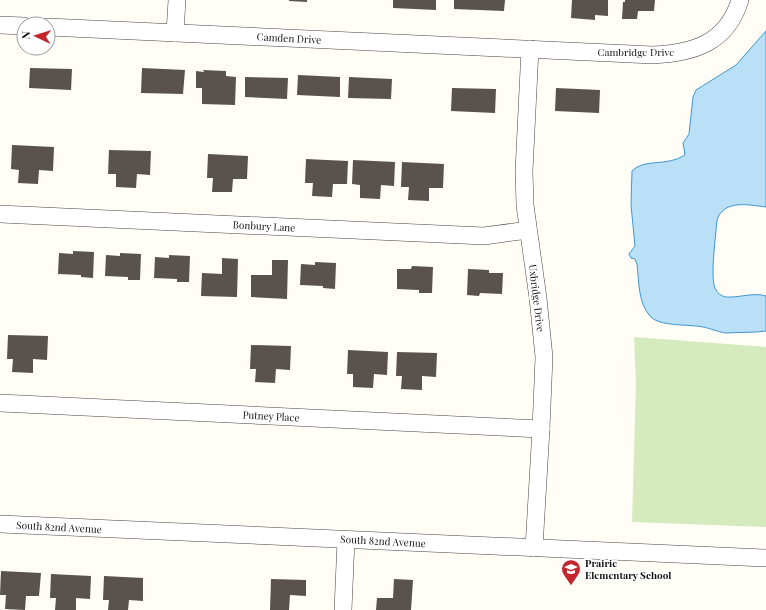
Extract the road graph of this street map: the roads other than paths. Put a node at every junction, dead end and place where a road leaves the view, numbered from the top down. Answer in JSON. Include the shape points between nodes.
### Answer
{"nodes":[{"id":1,"x":177,"y":0,"type":"edge"},
{"id":2,"x":740,"y":0,"type":"edge"},
{"id":3,"x":0,"y":25,"type":"edge"},
{"id":4,"x":16,"y":26,"type":"edge"},
{"id":5,"x":56,"y":27,"type":"edge"},
{"id":6,"x":175,"y":33,"type":"junction"},
{"id":7,"x":530,"y":49,"type":"junction"},
{"id":8,"x":0,"y":214,"type":"edge"},
{"id":9,"x":528,"y":230,"type":"junction"},
{"id":10,"x":0,"y":403,"type":"edge"},
{"id":11,"x":542,"y":429,"type":"junction"},
{"id":12,"x":0,"y":524,"type":"edge"},
{"id":13,"x":346,"y":540,"type":"junction"},
{"id":14,"x":534,"y":548,"type":"junction"},
{"id":15,"x":766,"y":558,"type":"edge"},
{"id":16,"x":343,"y":610,"type":"edge"}],
"edges":[{"from":1,"to":6,"type":"street"},
{"from":2,"to":7,"type":"street","name":"Cambridge Drive","via":[[726,29],[712,41],[683,52],[653,55]]},
{"from":3,"to":4,"type":"street"},
{"from":5,"to":6,"type":"street","name":"Camden Drive"},
{"from":6,"to":7,"type":"street","name":"Camden Drive"},
{"from":7,"to":9,"type":"street","name":"Uxbridge Drive","via":[[524,171]]},
{"from":8,"to":9,"type":"street","name":"Bonbury Lane","via":[[484,236]]},
{"from":9,"to":11,"type":"street","name":"Uxbridge Drive","via":[[544,357]]},
{"from":10,"to":11,"type":"street","name":"Putney Place"},
{"from":11,"to":14,"type":"street","name":"Uxbridge Drive"},
{"from":12,"to":13,"type":"street","name":"South 82nd Avenue"},
{"from":13,"to":14,"type":"street","name":"South 82nd Avenue"},
{"from":13,"to":16,"type":"street"},
{"from":14,"to":15,"type":"street","name":"South 82nd Avenue"}]}
